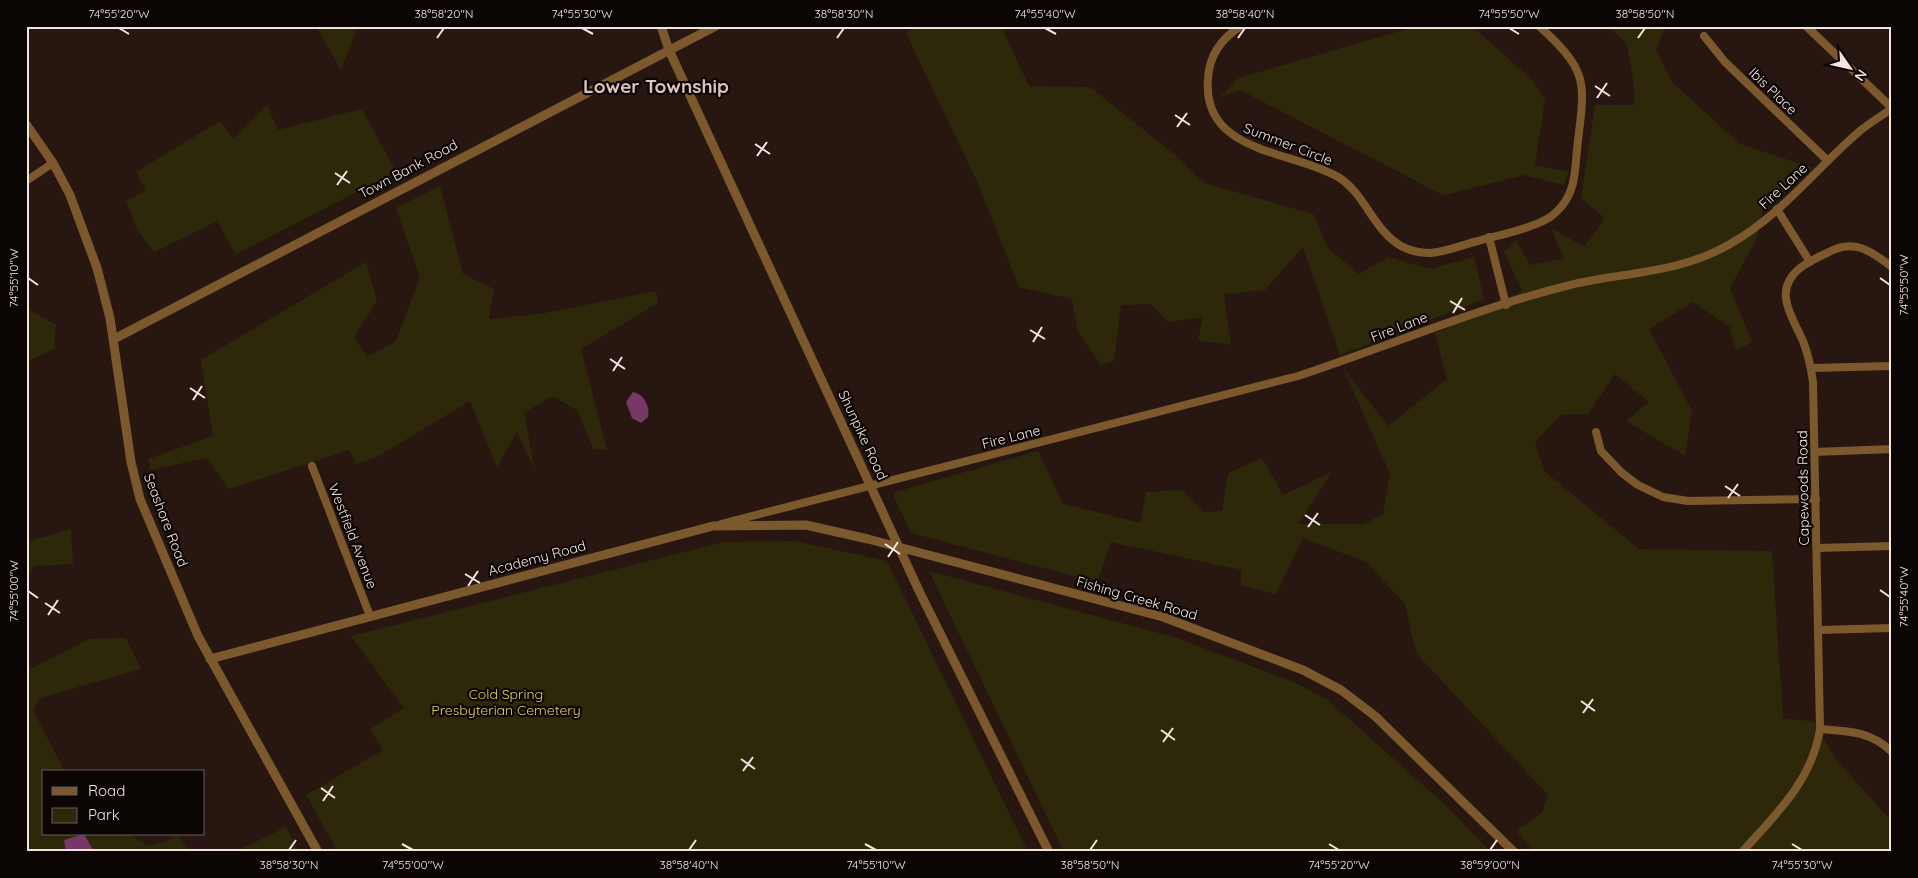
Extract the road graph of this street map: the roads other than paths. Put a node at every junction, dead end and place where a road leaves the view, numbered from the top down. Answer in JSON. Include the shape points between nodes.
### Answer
{"nodes":[{"id":1,"x":661,"y":26,"type":"edge"},
{"id":2,"x":716,"y":26,"type":"edge"},
{"id":3,"x":1240,"y":26,"type":"edge"},
{"id":4,"x":1539,"y":26,"type":"edge"},
{"id":5,"x":1806,"y":26,"type":"edge"},
{"id":6,"x":1704,"y":36,"type":"dead end"},
{"id":7,"x":669,"y":50,"type":"junction"},
{"id":8,"x":1892,"y":108,"type":"edge"},
{"id":9,"x":26,"y":124,"type":"edge"},
{"id":10,"x":1828,"y":161,"type":"junction"},
{"id":11,"x":53,"y":163,"type":"junction"},
{"id":12,"x":26,"y":181,"type":"edge"},
{"id":13,"x":1777,"y":209,"type":"junction"},
{"id":14,"x":1489,"y":237,"type":"junction"},
{"id":15,"x":1810,"y":262,"type":"junction"},
{"id":16,"x":1892,"y":266,"type":"edge"},
{"id":17,"x":1506,"y":305,"type":"junction"},
{"id":18,"x":114,"y":339,"type":"junction"},
{"id":19,"x":1892,"y":366,"type":"edge"},
{"id":20,"x":1811,"y":368,"type":"junction"},
{"id":21,"x":1596,"y":432,"type":"dead end"},
{"id":22,"x":1892,"y":449,"type":"edge"},
{"id":23,"x":1815,"y":452,"type":"junction"},
{"id":24,"x":312,"y":466,"type":"dead end"},
{"id":25,"x":871,"y":486,"type":"junction"},
{"id":26,"x":1816,"y":499,"type":"junction"},
{"id":27,"x":713,"y":526,"type":"junction"},
{"id":28,"x":1892,"y":546,"type":"edge"},
{"id":29,"x":899,"y":548,"type":"junction"},
{"id":30,"x":1817,"y":548,"type":"junction"},
{"id":31,"x":370,"y":616,"type":"junction"},
{"id":32,"x":1892,"y":628,"type":"edge"},
{"id":33,"x":1819,"y":630,"type":"junction"},
{"id":34,"x":210,"y":658,"type":"junction"},
{"id":35,"x":1820,"y":729,"type":"junction"},
{"id":36,"x":1892,"y":752,"type":"edge"},
{"id":37,"x":318,"y":852,"type":"edge"},
{"id":38,"x":1049,"y":852,"type":"edge"},
{"id":39,"x":1514,"y":852,"type":"edge"},
{"id":40,"x":1742,"y":852,"type":"edge"}],
"edges":[{"from":1,"to":7,"type":"street","name":"Shunpike Road"},
{"from":2,"to":7,"type":"street","name":"Town Bank Road"},
{"from":3,"to":14,"type":"street","name":"Summer Circle","via":[[1218,48],[1208,78],[1214,111],[1233,136],[1339,178],[1356,193],[1387,235],[1411,250],[1430,253]]},
{"from":4,"to":14,"type":"street","name":"Summer Circle","via":[[1570,56],[1580,76],[1583,96],[1574,178],[1567,198],[1545,220]]},
{"from":5,"to":8,"type":"street"},
{"from":6,"to":10,"type":"street","name":"Ibis Place","via":[[1725,62]]},
{"from":7,"to":18,"type":"street","name":"Town Bank Road"},
{"from":7,"to":25,"type":"street","name":"Shunpike Road"},
{"from":8,"to":10,"type":"street","name":"Fire Lane","via":[[1861,130]]},
{"from":9,"to":11,"type":"street","name":"Seashore Road"},
{"from":10,"to":13,"type":"street","name":"Fire Lane"},
{"from":11,"to":12,"type":"street"},
{"from":11,"to":18,"type":"street","name":"Seashore Road","via":[[70,194],[97,268]]},
{"from":13,"to":15,"type":"street"},
{"from":13,"to":17,"type":"street","name":"Fire Lane","via":[[1741,238],[1692,262],[1571,285]]},
{"from":14,"to":17,"type":"street"},
{"from":15,"to":16,"type":"street","name":"Capewoods Road","via":[[1834,248],[1852,245],[1868,249]]},
{"from":15,"to":20,"type":"street","name":"Capewoods Road","via":[[1793,276],[1786,301]]},
{"from":17,"to":25,"type":"street","name":"Fire Lane","via":[[1298,376]]},
{"from":18,"to":34,"type":"street","name":"Seashore Road","via":[[135,480],[198,636]]},
{"from":19,"to":20,"type":"street"},
{"from":20,"to":23,"type":"street","name":"Capewoods Road"},
{"from":21,"to":26,"type":"street","via":[[1601,451],[1622,473],[1663,497],[1688,501]]},
{"from":22,"to":23,"type":"street"},
{"from":23,"to":26,"type":"street","name":"Capewoods Road"},
{"from":24,"to":31,"type":"street","name":"Westfield Avenue"},
{"from":25,"to":27,"type":"street","name":"Academy Road"},
{"from":25,"to":29,"type":"street","name":"Shunpike Road"},
{"from":26,"to":30,"type":"street","name":"Capewoods Road"},
{"from":27,"to":29,"type":"street","name":"Fishing Creek Road","via":[[806,525]]},
{"from":27,"to":31,"type":"street","name":"Academy Road"},
{"from":28,"to":30,"type":"street"},
{"from":29,"to":38,"type":"street","name":"Shunpike Road"},
{"from":29,"to":39,"type":"street","name":"Fishing Creek Road","via":[[1163,617],[1324,681],[1375,716]]},
{"from":30,"to":33,"type":"street","name":"Capewoods Road"},
{"from":31,"to":34,"type":"street","name":"Academy Road"},
{"from":32,"to":33,"type":"street"},
{"from":33,"to":35,"type":"street","name":"Capewoods Road"},
{"from":34,"to":37,"type":"street","name":"Seashore Road"},
{"from":35,"to":36,"type":"street","via":[[1860,732],[1878,740]]},
{"from":35,"to":40,"type":"street","name":"Capewoods Road","via":[[1814,756],[1802,781]]}]}
